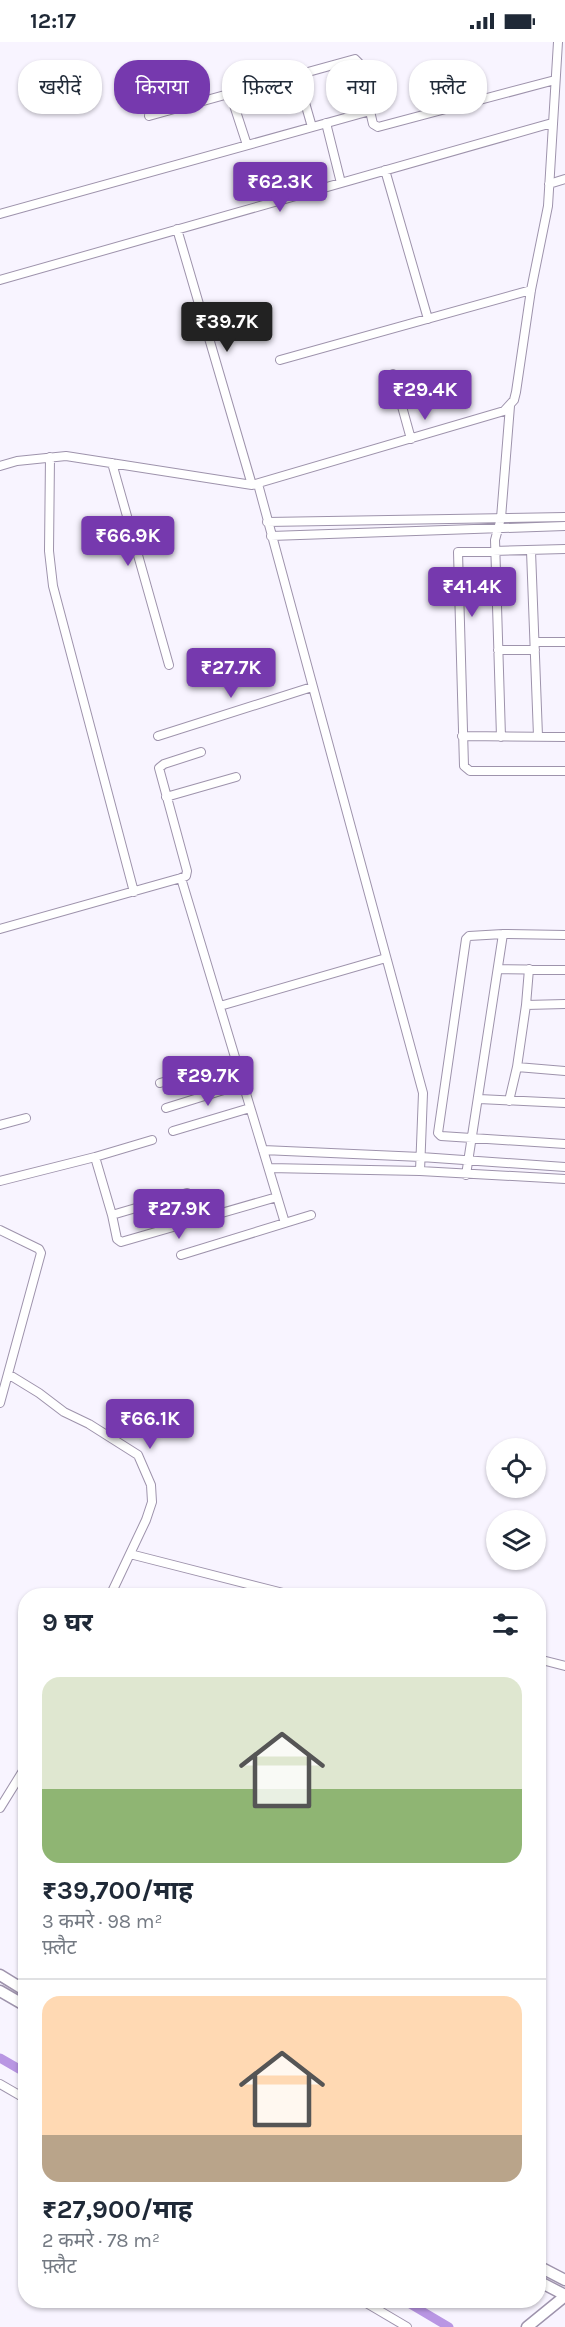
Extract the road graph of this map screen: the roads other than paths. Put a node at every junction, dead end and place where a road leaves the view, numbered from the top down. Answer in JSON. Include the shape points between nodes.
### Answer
{"nodes":[{"id":1,"x":558,"y":42,"type":"edge"},
{"id":2,"x":555,"y":80,"type":"junction"},
{"id":3,"x":222,"y":95,"type":"edge"},
{"id":4,"x":237,"y":114,"type":"edge"},
{"id":5,"x":308,"y":114,"type":"edge"},
{"id":6,"x":359,"y":114,"type":"edge"},
{"id":7,"x":371,"y":114,"type":"edge"},
{"id":8,"x":149,"y":116,"type":"dead end"},
{"id":9,"x":326,"y":123,"type":"junction"},
{"id":10,"x":552,"y":123,"type":"junction"},
{"id":11,"x":312,"y":127,"type":"junction"},
{"id":12,"x":247,"y":145,"type":"junction"},
{"id":13,"x":385,"y":170,"type":"junction"},
{"id":14,"x":565,"y":179,"type":"edge"},
{"id":15,"x":341,"y":183,"type":"junction"},
{"id":16,"x":549,"y":184,"type":"junction"},
{"id":17,"x":0,"y":214,"type":"edge"},
{"id":18,"x":177,"y":229,"type":"junction"},
{"id":19,"x":0,"y":280,"type":"edge"},
{"id":20,"x":531,"y":290,"type":"junction"},
{"id":21,"x":428,"y":319,"type":"junction"},
{"id":22,"x":280,"y":360,"type":"dead end"},
{"id":23,"x":393,"y":374,"type":"dead end"},
{"id":24,"x":510,"y":406,"type":"junction"},
{"id":25,"x":411,"y":439,"type":"junction"},
{"id":26,"x":50,"y":457,"type":"junction"},
{"id":27,"x":112,"y":463,"type":"junction"},
{"id":28,"x":0,"y":466,"type":"edge"},
{"id":29,"x":255,"y":484,"type":"junction"},
{"id":30,"x":565,"y":517,"type":"edge"},
{"id":31,"x":501,"y":518,"type":"junction"},
{"id":32,"x":267,"y":522,"type":"junction"},
{"id":33,"x":565,"y":526,"type":"edge"},
{"id":34,"x":499,"y":528,"type":"junction"},
{"id":35,"x":271,"y":536,"type":"junction"},
{"id":36,"x":565,"y":549,"type":"edge"},
{"id":37,"x":531,"y":551,"type":"junction"},
{"id":38,"x":495,"y":552,"type":"junction"},
{"id":39,"x":565,"y":642,"type":"edge"},
{"id":40,"x":535,"y":646,"type":"junction"},
{"id":41,"x":498,"y":650,"type":"junction"},
{"id":42,"x":169,"y":664,"type":"dead end"},
{"id":43,"x":312,"y":687,"type":"junction"},
{"id":44,"x":158,"y":736,"type":"dead end"},
{"id":45,"x":462,"y":736,"type":"junction"},
{"id":46,"x":538,"y":736,"type":"junction"},
{"id":47,"x":501,"y":737,"type":"junction"},
{"id":48,"x":565,"y":737,"type":"edge"},
{"id":49,"x":201,"y":752,"type":"dead end"},
{"id":50,"x":565,"y":771,"type":"edge"},
{"id":51,"x":236,"y":777,"type":"dead end"},
{"id":52,"x":166,"y":797,"type":"junction"},
{"id":53,"x":181,"y":879,"type":"junction"},
{"id":54,"x":134,"y":892,"type":"junction"},
{"id":55,"x":0,"y":929,"type":"edge"},
{"id":56,"x":503,"y":934,"type":"junction"},
{"id":57,"x":565,"y":935,"type":"edge"},
{"id":58,"x":386,"y":958,"type":"junction"},
{"id":59,"x":498,"y":969,"type":"junction"},
{"id":60,"x":529,"y":969,"type":"junction"},
{"id":61,"x":565,"y":970,"type":"edge"},
{"id":62,"x":565,"y":1004,"type":"edge"},
{"id":63,"x":526,"y":1005,"type":"junction"},
{"id":64,"x":220,"y":1006,"type":"junction"},
{"id":65,"x":236,"y":1061,"type":"junction"},
{"id":66,"x":517,"y":1067,"type":"junction"},
{"id":67,"x":565,"y":1071,"type":"edge"},
{"id":68,"x":160,"y":1083,"type":"dead end"},
{"id":69,"x":243,"y":1084,"type":"junction"},
{"id":70,"x":479,"y":1099,"type":"junction"},
{"id":71,"x":509,"y":1101,"type":"junction"},
{"id":72,"x":565,"y":1103,"type":"edge"},
{"id":73,"x":166,"y":1108,"type":"dead end"},
{"id":74,"x":250,"y":1108,"type":"junction"},
{"id":75,"x":26,"y":1118,"type":"dead end"},
{"id":76,"x":0,"y":1125,"type":"edge"},
{"id":77,"x":173,"y":1131,"type":"dead end"},
{"id":78,"x":473,"y":1139,"type":"junction"},
{"id":79,"x":152,"y":1140,"type":"dead end"},
{"id":80,"x":565,"y":1144,"type":"edge"},
{"id":81,"x":263,"y":1150,"type":"junction"},
{"id":82,"x":95,"y":1157,"type":"junction"},
{"id":83,"x":421,"y":1157,"type":"junction"},
{"id":84,"x":470,"y":1161,"type":"junction"},
{"id":85,"x":565,"y":1167,"type":"edge"},
{"id":86,"x":269,"y":1168,"type":"junction"},
{"id":87,"x":420,"y":1171,"type":"junction"},
{"id":88,"x":466,"y":1175,"type":"junction"},
{"id":89,"x":565,"y":1179,"type":"edge"},
{"id":90,"x":0,"y":1181,"type":"edge"},
{"id":91,"x":187,"y":1193,"type":"dead end"},
{"id":92,"x":277,"y":1197,"type":"junction"},
{"id":93,"x":112,"y":1215,"type":"junction"},
{"id":94,"x":311,"y":1215,"type":"dead end"},
{"id":95,"x":285,"y":1223,"type":"junction"},
{"id":96,"x":0,"y":1230,"type":"edge"},
{"id":97,"x":181,"y":1255,"type":"dead end"},
{"id":98,"x":8,"y":1374,"type":"junction"},
{"id":99,"x":0,"y":1403,"type":"edge"},
{"id":100,"x":130,"y":1554,"type":"junction"},
{"id":101,"x":114,"y":1588,"type":"edge"},
{"id":102,"x":264,"y":1588,"type":"edge"},
{"id":103,"x":546,"y":1661,"type":"edge"},
{"id":104,"x":565,"y":1666,"type":"edge"},
{"id":105,"x":18,"y":1779,"type":"edge"},
{"id":106,"x":0,"y":1808,"type":"edge"},
{"id":107,"x":0,"y":1975,"type":"edge"},
{"id":108,"x":18,"y":1985,"type":"edge"},
{"id":109,"x":0,"y":1991,"type":"edge"},
{"id":110,"x":18,"y":2001,"type":"edge"},
{"id":111,"x":0,"y":2084,"type":"edge"},
{"id":112,"x":18,"y":2094,"type":"edge"},
{"id":113,"x":546,"y":2270,"type":"edge"},
{"id":114,"x":565,"y":2280,"type":"edge"},
{"id":115,"x":546,"y":2286,"type":"edge"},
{"id":116,"x":565,"y":2296,"type":"edge"},
{"id":117,"x":375,"y":2308,"type":"edge"},
{"id":118,"x":406,"y":2327,"type":"edge"},
{"id":119,"x":527,"y":2327,"type":"edge"}],
"edges":[{"from":1,"to":2,"type":"street"},
{"from":2,"to":7,"type":"street","via":[[378,127]]},
{"from":2,"to":10,"type":"street"},
{"from":3,"to":8,"type":"street"},
{"from":4,"to":12,"type":"street"},
{"from":5,"to":11,"type":"street"},
{"from":6,"to":9,"type":"street"},
{"from":9,"to":11,"type":"street"},
{"from":9,"to":15,"type":"street"},
{"from":10,"to":13,"type":"street"},
{"from":10,"to":16,"type":"street"},
{"from":11,"to":12,"type":"street"},
{"from":12,"to":17,"type":"street"},
{"from":13,"to":15,"type":"street"},
{"from":13,"to":21,"type":"street"},
{"from":14,"to":16,"type":"street"},
{"from":15,"to":18,"type":"street"},
{"from":16,"to":20,"type":"street"},
{"from":18,"to":19,"type":"street"},
{"from":18,"to":29,"type":"street"},
{"from":20,"to":21,"type":"street"},
{"from":20,"to":24,"type":"street","via":[[516,392]]},
{"from":21,"to":22,"type":"street"},
{"from":23,"to":25,"type":"street"},
{"from":24,"to":25,"type":"street"},
{"from":24,"to":31,"type":"street"},
{"from":25,"to":29,"type":"street"},
{"from":26,"to":27,"type":"street"},
{"from":26,"to":28,"type":"street"},
{"from":26,"to":54,"type":"street","via":[[49,551],[53,586]]},
{"from":27,"to":29,"type":"street"},
{"from":27,"to":42,"type":"street"},
{"from":29,"to":32,"type":"street"},
{"from":30,"to":31,"type":"street"},
{"from":31,"to":32,"type":"street"},
{"from":31,"to":34,"type":"street"},
{"from":32,"to":35,"type":"street"},
{"from":33,"to":34,"type":"street"},
{"from":34,"to":35,"type":"street"},
{"from":34,"to":38,"type":"street"},
{"from":35,"to":43,"type":"street"},
{"from":36,"to":37,"type":"street"},
{"from":37,"to":38,"type":"street"},
{"from":37,"to":40,"type":"street"},
{"from":38,"to":41,"type":"street"},
{"from":38,"to":45,"type":"street","via":[[458,552]]},
{"from":39,"to":40,"type":"street"},
{"from":40,"to":41,"type":"street"},
{"from":40,"to":46,"type":"street"},
{"from":41,"to":47,"type":"street"},
{"from":43,"to":44,"type":"street"},
{"from":43,"to":58,"type":"street"},
{"from":45,"to":47,"type":"street"},
{"from":45,"to":50,"type":"street","via":[[464,766],[470,771]]},
{"from":46,"to":47,"type":"street"},
{"from":46,"to":48,"type":"street"},
{"from":49,"to":52,"type":"street","via":[[160,766]]},
{"from":51,"to":52,"type":"street"},
{"from":52,"to":53,"type":"street","via":[[187,871]]},
{"from":53,"to":54,"type":"street"},
{"from":53,"to":64,"type":"street"},
{"from":54,"to":55,"type":"street"},
{"from":56,"to":57,"type":"street"},
{"from":56,"to":59,"type":"street"},
{"from":56,"to":78,"type":"street","via":[[469,936],[464,942],[438,1133]]},
{"from":58,"to":64,"type":"street"},
{"from":58,"to":83,"type":"street","via":[[423,1093]]},
{"from":59,"to":60,"type":"street"},
{"from":59,"to":70,"type":"street"},
{"from":60,"to":61,"type":"street"},
{"from":60,"to":63,"type":"street"},
{"from":62,"to":63,"type":"street"},
{"from":63,"to":66,"type":"street"},
{"from":64,"to":65,"type":"street"},
{"from":65,"to":68,"type":"street"},
{"from":65,"to":69,"type":"street"},
{"from":66,"to":67,"type":"street"},
{"from":66,"to":71,"type":"street"},
{"from":69,"to":73,"type":"street"},
{"from":69,"to":74,"type":"street"},
{"from":70,"to":71,"type":"street"},
{"from":70,"to":78,"type":"street"},
{"from":71,"to":72,"type":"street"},
{"from":74,"to":77,"type":"street"},
{"from":74,"to":81,"type":"street"},
{"from":75,"to":76,"type":"street"},
{"from":78,"to":80,"type":"street"},
{"from":78,"to":84,"type":"street"},
{"from":79,"to":82,"type":"street"},
{"from":81,"to":83,"type":"street"},
{"from":81,"to":86,"type":"street"},
{"from":82,"to":90,"type":"street"},
{"from":82,"to":93,"type":"street"},
{"from":83,"to":84,"type":"street"},
{"from":83,"to":87,"type":"street"},
{"from":84,"to":85,"type":"street"},
{"from":84,"to":88,"type":"street"},
{"from":86,"to":87,"type":"street"},
{"from":86,"to":92,"type":"street"},
{"from":87,"to":88,"type":"street"},
{"from":88,"to":89,"type":"street"},
{"from":91,"to":93,"type":"street"},
{"from":92,"to":93,"type":"street","via":[[121,1242]]},
{"from":92,"to":95,"type":"street"},
{"from":94,"to":95,"type":"street"},
{"from":95,"to":97,"type":"street"},
{"from":96,"to":98,"type":"street","via":[[41,1253]]},
{"from":98,"to":99,"type":"street"},
{"from":98,"to":100,"type":"street","via":[[138,1455],[151,1485],[152,1502]]},
{"from":100,"to":101,"type":"street"},
{"from":100,"to":102,"type":"street"},
{"from":103,"to":104,"type":"street"},
{"from":105,"to":106,"type":"street"},
{"from":107,"to":108,"type":"street"},
{"from":109,"to":110,"type":"street"},
{"from":111,"to":112,"type":"street"},
{"from":113,"to":114,"type":"street"},
{"from":115,"to":116,"type":"street"},
{"from":116,"to":119,"type":"street"},
{"from":117,"to":118,"type":"street"}]}
